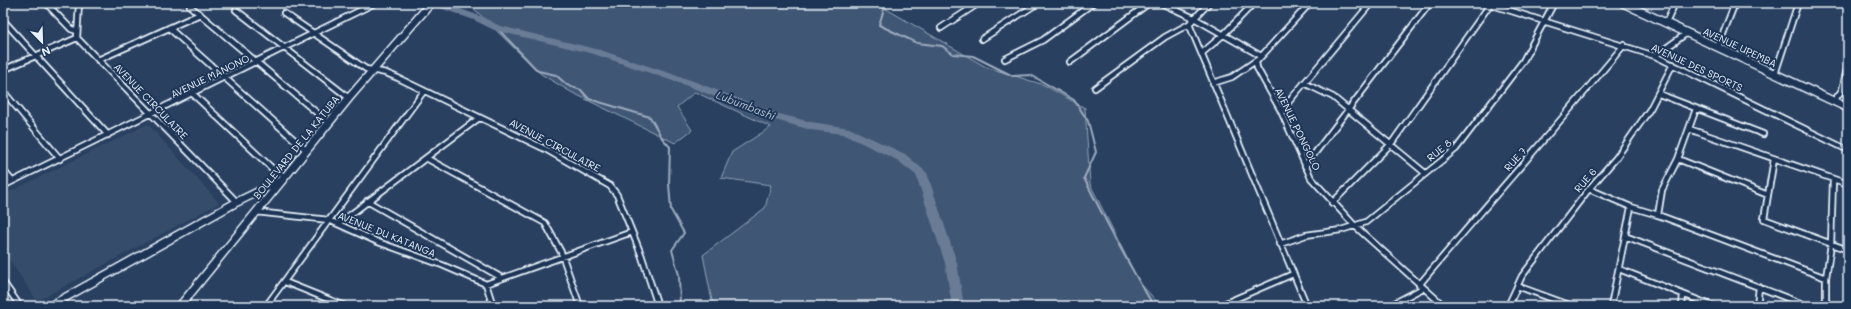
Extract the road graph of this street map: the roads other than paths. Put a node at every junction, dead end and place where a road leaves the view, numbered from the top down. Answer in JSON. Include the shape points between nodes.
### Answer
{"nodes":[{"id":1,"x":46,"y":3,"type":"edge"},
{"id":2,"x":79,"y":3,"type":"edge"},
{"id":3,"x":979,"y":3,"type":"edge"},
{"id":4,"x":1038,"y":3,"type":"edge"},
{"id":5,"x":1093,"y":3,"type":"edge"},
{"id":6,"x":1149,"y":3,"type":"edge"},
{"id":7,"x":1161,"y":3,"type":"edge"},
{"id":8,"x":1209,"y":3,"type":"edge"},
{"id":9,"x":1254,"y":3,"type":"edge"},
{"id":10,"x":1310,"y":3,"type":"edge"},
{"id":11,"x":1371,"y":3,"type":"edge"},
{"id":12,"x":1430,"y":3,"type":"edge"},
{"id":13,"x":1489,"y":3,"type":"edge"},
{"id":14,"x":1554,"y":3,"type":"edge"},
{"id":15,"x":1624,"y":3,"type":"edge"},
{"id":16,"x":1675,"y":3,"type":"edge"},
{"id":17,"x":1735,"y":3,"type":"edge"},
{"id":18,"x":1798,"y":3,"type":"edge"},
{"id":19,"x":373,"y":4,"type":"dead end"},
{"id":20,"x":190,"y":6,"type":"dead end"},
{"id":21,"x":429,"y":6,"type":"edge"},
{"id":22,"x":236,"y":10,"type":"dead end"},
{"id":23,"x":284,"y":13,"type":"dead end"},
{"id":24,"x":200,"y":14,"type":"junction"},
{"id":25,"x":1194,"y":18,"type":"junction"},
{"id":26,"x":3,"y":20,"type":"edge"},
{"id":27,"x":1545,"y":21,"type":"junction"},
{"id":28,"x":1666,"y":23,"type":"junction"},
{"id":29,"x":1189,"y":24,"type":"junction"},
{"id":30,"x":169,"y":28,"type":"junction"},
{"id":31,"x":941,"y":28,"type":"dead end"},
{"id":32,"x":77,"y":31,"type":"junction"},
{"id":33,"x":315,"y":33,"type":"junction"},
{"id":34,"x":1687,"y":33,"type":"junction"},
{"id":35,"x":1223,"y":36,"type":"junction"},
{"id":36,"x":77,"y":38,"type":"junction"},
{"id":37,"x":982,"y":39,"type":"dead end"},
{"id":38,"x":1624,"y":45,"type":"junction"},
{"id":39,"x":1718,"y":47,"type":"junction"},
{"id":40,"x":286,"y":48,"type":"junction"},
{"id":41,"x":1202,"y":53,"type":"junction"},
{"id":42,"x":35,"y":56,"type":"junction"},
{"id":43,"x":1261,"y":56,"type":"junction"},
{"id":44,"x":1655,"y":56,"type":"junction"},
{"id":45,"x":1004,"y":59,"type":"dead end"},
{"id":46,"x":98,"y":60,"type":"junction"},
{"id":47,"x":1257,"y":60,"type":"junction"},
{"id":48,"x":258,"y":62,"type":"junction"},
{"id":49,"x":1070,"y":62,"type":"dead end"},
{"id":50,"x":1672,"y":64,"type":"junction"},
{"id":51,"x":1848,"y":66,"type":"edge"},
{"id":52,"x":3,"y":70,"type":"edge"},
{"id":53,"x":372,"y":70,"type":"junction"},
{"id":54,"x":1775,"y":74,"type":"junction"},
{"id":55,"x":227,"y":78,"type":"junction"},
{"id":56,"x":1213,"y":83,"type":"junction"},
{"id":57,"x":1304,"y":83,"type":"junction"},
{"id":58,"x":1095,"y":88,"type":"dead end"},
{"id":59,"x":3,"y":91,"type":"edge"},
{"id":60,"x":424,"y":92,"type":"junction"},
{"id":61,"x":193,"y":94,"type":"junction"},
{"id":62,"x":1659,"y":94,"type":"junction"},
{"id":63,"x":349,"y":98,"type":"junction"},
{"id":64,"x":1834,"y":101,"type":"junction"},
{"id":65,"x":1848,"y":108,"type":"edge"},
{"id":66,"x":1696,"y":109,"type":"junction"},
{"id":67,"x":1349,"y":110,"type":"junction"},
{"id":68,"x":1281,"y":111,"type":"junction"},
{"id":69,"x":150,"y":115,"type":"junction"},
{"id":70,"x":479,"y":118,"type":"junction"},
{"id":71,"x":330,"y":123,"type":"junction"},
{"id":72,"x":1689,"y":129,"type":"junction"},
{"id":73,"x":1764,"y":134,"type":"dead end"},
{"id":74,"x":108,"y":135,"type":"junction"},
{"id":75,"x":1391,"y":144,"type":"junction"},
{"id":76,"x":1848,"y":150,"type":"edge"},
{"id":77,"x":307,"y":151,"type":"junction"},
{"id":78,"x":426,"y":158,"type":"junction"},
{"id":79,"x":60,"y":159,"type":"junction"},
{"id":80,"x":1678,"y":159,"type":"junction"},
{"id":81,"x":1774,"y":159,"type":"junction"},
{"id":82,"x":1305,"y":166,"type":"junction"},
{"id":83,"x":3,"y":170,"type":"edge"},
{"id":84,"x":1425,"y":172,"type":"junction"},
{"id":85,"x":284,"y":177,"type":"junction"},
{"id":86,"x":1833,"y":180,"type":"junction"},
{"id":87,"x":12,"y":181,"type":"junction"},
{"id":88,"x":1848,"y":184,"type":"edge"},
{"id":89,"x":3,"y":186,"type":"edge"},
{"id":90,"x":1588,"y":189,"type":"junction"},
{"id":91,"x":1768,"y":195,"type":"junction"},
{"id":92,"x":367,"y":201,"type":"junction"},
{"id":93,"x":237,"y":202,"type":"junction"},
{"id":94,"x":1332,"y":202,"type":"junction"},
{"id":95,"x":1631,"y":207,"type":"junction"},
{"id":96,"x":256,"y":212,"type":"junction"},
{"id":97,"x":1658,"y":215,"type":"junction"},
{"id":98,"x":328,"y":220,"type":"junction"},
{"id":99,"x":338,"y":224,"type":"junction"},
{"id":100,"x":1355,"y":226,"type":"junction"},
{"id":101,"x":632,"y":232,"type":"junction"},
{"id":102,"x":1625,"y":236,"type":"junction"},
{"id":103,"x":1280,"y":244,"type":"junction"},
{"id":104,"x":1831,"y":244,"type":"junction"},
{"id":105,"x":1848,"y":250,"type":"edge"},
{"id":106,"x":562,"y":256,"type":"junction"},
{"id":107,"x":1618,"y":269,"type":"junction"},
{"id":108,"x":1293,"y":274,"type":"junction"},
{"id":109,"x":502,"y":278,"type":"junction"},
{"id":110,"x":1826,"y":278,"type":"junction"},
{"id":111,"x":3,"y":282,"type":"edge"},
{"id":112,"x":285,"y":282,"type":"junction"},
{"id":113,"x":486,"y":284,"type":"junction"},
{"id":114,"x":1421,"y":286,"type":"junction"},
{"id":115,"x":1517,"y":286,"type":"junction"},
{"id":116,"x":1758,"y":287,"type":"junction"},
{"id":117,"x":1683,"y":295,"type":"junction"},
{"id":118,"x":1229,"y":304,"type":"edge"},
{"id":119,"x":20,"y":306,"type":"edge"},
{"id":120,"x":50,"y":306,"type":"edge"},
{"id":121,"x":180,"y":306,"type":"edge"},
{"id":122,"x":266,"y":306,"type":"edge"},
{"id":123,"x":345,"y":306,"type":"edge"},
{"id":124,"x":493,"y":306,"type":"edge"},
{"id":125,"x":580,"y":306,"type":"edge"},
{"id":126,"x":658,"y":306,"type":"edge"},
{"id":127,"x":1219,"y":306,"type":"edge"},
{"id":128,"x":1307,"y":306,"type":"edge"},
{"id":129,"x":1390,"y":306,"type":"edge"},
{"id":130,"x":1444,"y":306,"type":"edge"},
{"id":131,"x":1508,"y":306,"type":"edge"},
{"id":132,"x":1572,"y":306,"type":"edge"},
{"id":133,"x":1611,"y":306,"type":"edge"},
{"id":134,"x":1682,"y":306,"type":"edge"},
{"id":135,"x":1713,"y":306,"type":"edge"},
{"id":136,"x":1758,"y":306,"type":"edge"},
{"id":137,"x":1808,"y":306,"type":"edge"},
{"id":138,"x":1826,"y":306,"type":"edge"}],
"edges":[{"from":1,"to":32,"type":"street","via":[[71,29]]},
{"from":2,"to":32,"type":"street"},
{"from":3,"to":31,"type":"street"},
{"from":4,"to":37,"type":"street"},
{"from":5,"to":45,"type":"street","via":[[1043,40]]},
{"from":6,"to":49,"type":"street"},
{"from":7,"to":25,"type":"street"},
{"from":8,"to":25,"type":"street"},
{"from":9,"to":35,"type":"street"},
{"from":10,"to":43,"type":"street"},
{"from":11,"to":57,"type":"street"},
{"from":12,"to":67,"type":"street"},
{"from":13,"to":27,"type":"street","name":"AVENUE DES SPORTS"},
{"from":13,"to":75,"type":"street"},
{"from":14,"to":27,"type":"street","name":"RUE 8"},
{"from":15,"to":28,"type":"street","name":"AVENUE UPEMBA"},
{"from":16,"to":28,"type":"street"},
{"from":17,"to":39,"type":"street"},
{"from":18,"to":54,"type":"street"},
{"from":19,"to":33,"type":"street","name":"AVENUE MANONO"},
{"from":20,"to":24,"type":"street"},
{"from":21,"to":53,"type":"street","name":"BOULEVARD DE LA KATUBA"},
{"from":22,"to":40,"type":"street"},
{"from":23,"to":33,"type":"street","name":"AVENUE CIRCULAIRE"},
{"from":24,"to":30,"type":"street"},
{"from":24,"to":48,"type":"street"},
{"from":25,"to":29,"type":"street"},
{"from":25,"to":35,"type":"street"},
{"from":26,"to":42,"type":"street"},
{"from":27,"to":38,"type":"street","name":"AVENUE DES SPORTS"},
{"from":27,"to":84,"type":"street","name":"RUE 8","via":[[1522,61],[1470,132],[1456,149]]},
{"from":28,"to":34,"type":"street","name":"AVENUE UPEMBA"},
{"from":29,"to":41,"type":"street"},
{"from":29,"to":58,"type":"street","via":[[1165,37]]},
{"from":30,"to":46,"type":"street"},
{"from":30,"to":55,"type":"street"},
{"from":32,"to":36,"type":"street"},
{"from":33,"to":40,"type":"street","name":"AVENUE MANONO"},
{"from":33,"to":53,"type":"street","name":"AVENUE CIRCULAIRE","via":[[366,69]]},
{"from":34,"to":39,"type":"street","name":"AVENUE UPEMBA"},
{"from":34,"to":44,"type":"street"},
{"from":35,"to":41,"type":"street"},
{"from":35,"to":43,"type":"street"},
{"from":36,"to":42,"type":"street"},
{"from":36,"to":46,"type":"street","name":"AVENUE CIRCULAIRE"},
{"from":38,"to":44,"type":"street","name":"AVENUE DES SPORTS"},
{"from":38,"to":114,"type":"street","name":"RUE 7","via":[[1569,112],[1475,218]]},
{"from":39,"to":54,"type":"street","name":"AVENUE UPEMBA"},
{"from":40,"to":48,"type":"street","name":"AVENUE MANONO"},
{"from":40,"to":63,"type":"street"},
{"from":41,"to":56,"type":"street"},
{"from":42,"to":52,"type":"street"},
{"from":42,"to":74,"type":"street"},
{"from":43,"to":47,"type":"street"},
{"from":44,"to":50,"type":"street","name":"AVENUE DES SPORTS"},
{"from":46,"to":69,"type":"street","name":"AVENUE CIRCULAIRE"},
{"from":47,"to":56,"type":"street","via":[[1232,77]]},
{"from":47,"to":68,"type":"street","name":"AVENUE PONGOLO","via":[[1257,68]]},
{"from":48,"to":55,"type":"street","name":"AVENUE MANONO"},
{"from":48,"to":71,"type":"street"},
{"from":50,"to":62,"type":"street","name":"RUE 6"},
{"from":50,"to":76,"type":"street","name":"AVENUE DES SPORTS"},
{"from":51,"to":64,"type":"street","via":[[1842,90]]},
{"from":53,"to":60,"type":"street","name":"AVENUE CIRCULAIRE","via":[[386,73]]},
{"from":53,"to":63,"type":"street","name":"BOULEVARD DE LA KATUBA"},
{"from":54,"to":64,"type":"street","name":"AVENUE UPEMBA"},
{"from":55,"to":61,"type":"street","name":"AVENUE MANONO"},
{"from":55,"to":77,"type":"street"},
{"from":56,"to":103,"type":"street"},
{"from":57,"to":67,"type":"street","via":[[1332,97]]},
{"from":57,"to":68,"type":"street"},
{"from":59,"to":79,"type":"street"},
{"from":60,"to":70,"type":"street","name":"AVENUE CIRCULAIRE"},
{"from":60,"to":98,"type":"street"},
{"from":61,"to":69,"type":"street","name":"AVENUE MANONO"},
{"from":61,"to":85,"type":"street"},
{"from":62,"to":66,"type":"street"},
{"from":62,"to":90,"type":"street","name":"RUE 6","via":[[1616,158]]},
{"from":63,"to":71,"type":"street","name":"BOULEVARD DE LA KATUBA"},
{"from":64,"to":65,"type":"street","name":"AVENUE UPEMBA"},
{"from":66,"to":72,"type":"street"},
{"from":66,"to":73,"type":"street"},
{"from":67,"to":75,"type":"street"},
{"from":67,"to":82,"type":"street"},
{"from":68,"to":82,"type":"street","name":"AVENUE PONGOLO"},
{"from":69,"to":74,"type":"street","name":"AVENUE MANONO"},
{"from":69,"to":93,"type":"street","name":"AVENUE CIRCULAIRE"},
{"from":70,"to":78,"type":"street"},
{"from":70,"to":101,"type":"street","name":"AVENUE CIRCULAIRE","via":[[546,150],[610,186],[617,195]]},
{"from":71,"to":77,"type":"street","name":"BOULEVARD DE LA KATUBA"},
{"from":72,"to":80,"type":"street"},
{"from":72,"to":81,"type":"street"},
{"from":74,"to":79,"type":"street","name":"AVENUE MANONO"},
{"from":75,"to":84,"type":"street"},
{"from":75,"to":94,"type":"street"},
{"from":77,"to":85,"type":"street","name":"BOULEVARD DE LA KATUBA"},
{"from":78,"to":92,"type":"street"},
{"from":78,"to":106,"type":"street","via":[[545,223]]},
{"from":79,"to":87,"type":"street","name":"AVENUE MANONO"},
{"from":80,"to":91,"type":"street"},
{"from":80,"to":97,"type":"street","via":[[1662,190]]},
{"from":81,"to":86,"type":"street"},
{"from":81,"to":91,"type":"street"},
{"from":82,"to":94,"type":"street","name":"AVENUE PONGOLO","via":[[1311,178]]},
{"from":83,"to":87,"type":"street"},
{"from":84,"to":100,"type":"street","name":"RUE 8","via":[[1366,222]]},
{"from":85,"to":93,"type":"street"},
{"from":85,"to":96,"type":"street","name":"BOULEVARD DE LA KATUBA"},
{"from":86,"to":88,"type":"street"},
{"from":86,"to":104,"type":"street"},
{"from":87,"to":89,"type":"street","name":"AVENUE MANONO"},
{"from":90,"to":95,"type":"street"},
{"from":90,"to":115,"type":"street","name":"RUE 6"},
{"from":91,"to":104,"type":"street","via":[[1764,219]]},
{"from":92,"to":99,"type":"street"},
{"from":92,"to":109,"type":"street"},
{"from":93,"to":120,"type":"street"},
{"from":94,"to":100,"type":"street","name":"AVENUE PONGOLO"},
{"from":95,"to":97,"type":"street"},
{"from":95,"to":102,"type":"street"},
{"from":96,"to":98,"type":"street","name":"AVENUE DU KATANGA"},
{"from":96,"to":121,"type":"street","name":"BOULEVARD DE LA KATUBA"},
{"from":97,"to":110,"type":"street"},
{"from":98,"to":99,"type":"street","name":"AVENUE DU KATANGA"},
{"from":98,"to":112,"type":"street"},
{"from":99,"to":113,"type":"street","name":"AVENUE DU KATANGA"},
{"from":100,"to":103,"type":"street","name":"RUE 8","via":[[1306,235]]},
{"from":100,"to":114,"type":"street","name":"AVENUE PONGOLO"},
{"from":101,"to":106,"type":"street"},
{"from":101,"to":126,"type":"street","name":"AVENUE CIRCULAIRE"},
{"from":102,"to":107,"type":"street"},
{"from":102,"to":116,"type":"street"},
{"from":103,"to":108,"type":"street"},
{"from":104,"to":105,"type":"street"},
{"from":104,"to":110,"type":"street"},
{"from":106,"to":109,"type":"street"},
{"from":106,"to":125,"type":"street"},
{"from":107,"to":117,"type":"street"},
{"from":107,"to":133,"type":"street"},
{"from":108,"to":118,"type":"street"},
{"from":108,"to":128,"type":"street"},
{"from":109,"to":113,"type":"street"},
{"from":110,"to":138,"type":"street"},
{"from":111,"to":119,"type":"street"},
{"from":112,"to":122,"type":"street"},
{"from":112,"to":123,"type":"street"},
{"from":113,"to":124,"type":"street"},
{"from":114,"to":129,"type":"street"},
{"from":114,"to":130,"type":"street","name":"AVENUE PONGOLO"},
{"from":115,"to":131,"type":"street","name":"RUE 6"},
{"from":115,"to":132,"type":"street"},
{"from":116,"to":136,"type":"street"},
{"from":116,"to":137,"type":"street"},
{"from":117,"to":134,"type":"street"},
{"from":117,"to":135,"type":"street"},
{"from":118,"to":127,"type":"street"}]}
